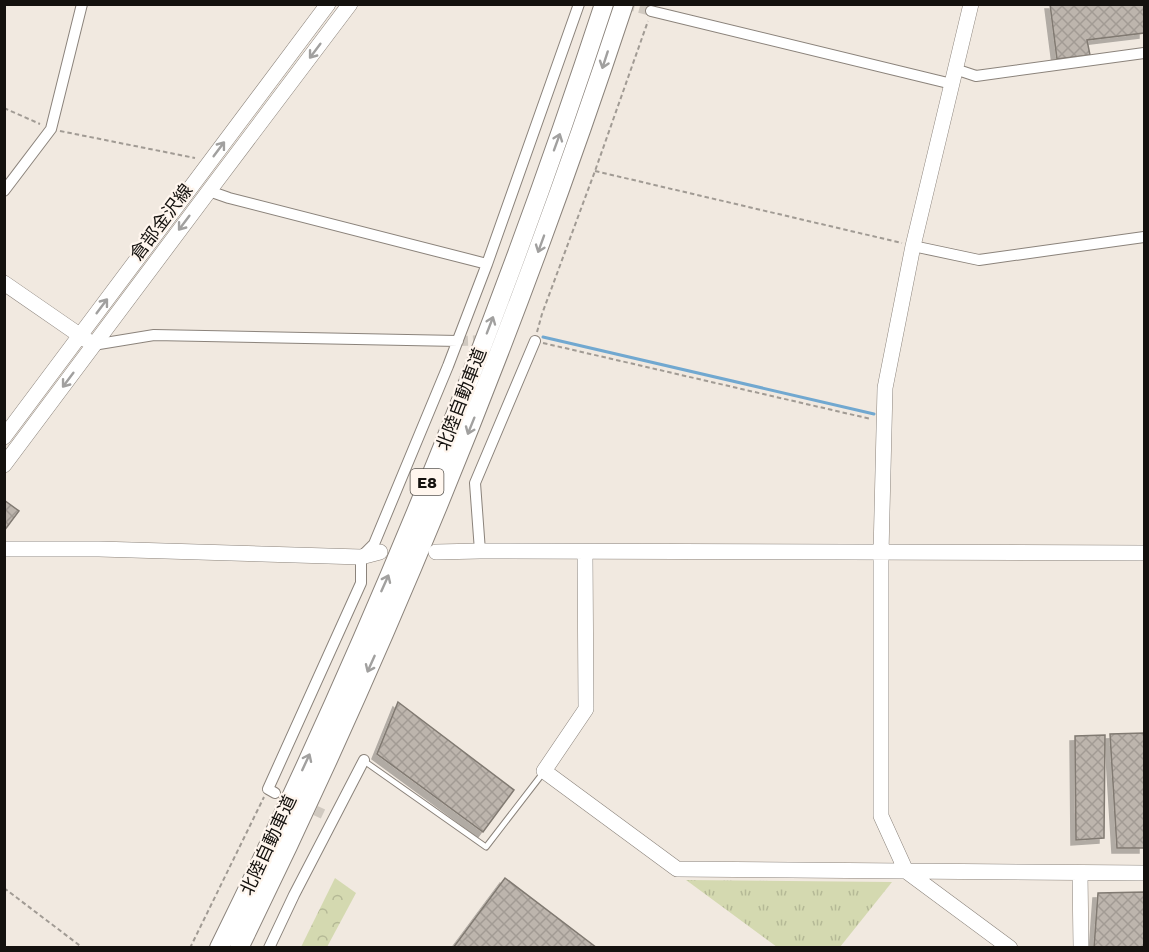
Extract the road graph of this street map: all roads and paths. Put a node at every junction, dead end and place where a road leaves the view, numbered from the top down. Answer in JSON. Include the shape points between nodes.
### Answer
{"nodes":[{"id":1,"x":82,"y":4,"type":"edge"},
{"id":2,"x":328,"y":4,"type":"edge"},
{"id":3,"x":350,"y":4,"type":"edge"},
{"id":4,"x":579,"y":4,"type":"edge"},
{"id":5,"x":604,"y":4,"type":"edge"},
{"id":6,"x":624,"y":4,"type":"edge"},
{"id":7,"x":971,"y":4,"type":"edge"},
{"id":8,"x":651,"y":11,"type":"joint"},
{"id":9,"x":1144,"y":53,"type":"edge"},
{"id":10,"x":954,"y":76,"type":"junction"},
{"id":11,"x":4,"y":108,"type":"edge"},
{"id":12,"x":51,"y":129,"type":"junction"},
{"id":13,"x":210,"y":161,"type":"junction"},
{"id":14,"x":595,"y":171,"type":"junction"},
{"id":15,"x":4,"y":191,"type":"edge"},
{"id":16,"x":208,"y":191,"type":"junction"},
{"id":17,"x":1144,"y":237,"type":"edge"},
{"id":18,"x":913,"y":246,"type":"junction"},
{"id":19,"x":487,"y":264,"type":"junction"},
{"id":20,"x":4,"y":283,"type":"edge"},
{"id":21,"x":80,"y":336,"type":"junction"},
{"id":22,"x":458,"y":341,"type":"junction"},
{"id":23,"x":535,"y":341,"type":"junction"},
{"id":24,"x":93,"y":345,"type":"junction"},
{"id":25,"x":885,"y":422,"type":"junction"},
{"id":26,"x":4,"y":437,"type":"edge"},
{"id":27,"x":4,"y":465,"type":"edge"},
{"id":28,"x":4,"y":549,"type":"edge"},
{"id":29,"x":480,"y":551,"type":"junction"},
{"id":30,"x":380,"y":552,"type":"dead end"},
{"id":31,"x":436,"y":552,"type":"dead end"},
{"id":32,"x":585,"y":552,"type":"junction"},
{"id":33,"x":881,"y":553,"type":"junction"},
{"id":34,"x":1144,"y":553,"type":"edge"},
{"id":35,"x":361,"y":557,"type":"junction"},
{"id":36,"x":364,"y":760,"type":"joint"},
{"id":37,"x":544,"y":771,"type":"junction"},
{"id":38,"x":271,"y":791,"type":"joint"},
{"id":39,"x":906,"y":871,"type":"junction"},
{"id":40,"x":1080,"y":873,"type":"junction"},
{"id":41,"x":1144,"y":873,"type":"edge"},
{"id":42,"x":4,"y":888,"type":"edge"},
{"id":43,"x":83,"y":948,"type":"edge"},
{"id":44,"x":190,"y":948,"type":"edge"},
{"id":45,"x":219,"y":948,"type":"edge"},
{"id":46,"x":239,"y":948,"type":"edge"},
{"id":47,"x":269,"y":948,"type":"edge"},
{"id":48,"x":1010,"y":948,"type":"edge"},
{"id":49,"x":1081,"y":948,"type":"edge"}],
"edges":[{"from":1,"to":12,"type":"street"},
{"from":13,"to":2,"type":"street","name":"倉部金沢線","one_way":true},
{"from":3,"to":16,"type":"street","name":"倉部金沢線","one_way":true},
{"from":4,"to":19,"type":"street"},
{"from":45,"to":5,"type":"highway","name":"北陸自動車道","number":"E8","one_way":true,"via":[[324,723],[444,443],[520,245]]},
{"from":6,"to":46,"type":"highway","name":"北陸自動車道","number":"E8","one_way":true,"via":[[534,262],[470,429],[346,721]]},
{"from":7,"to":10,"type":"street"},
{"from":8,"to":10,"type":"street"},
{"from":8,"to":14,"type":"path"},
{"from":9,"to":10,"type":"street"},
{"from":10,"to":18,"type":"street"},
{"from":11,"to":12,"type":"path"},
{"from":12,"to":13,"type":"path"},
{"from":12,"to":15,"type":"street"},
{"from":21,"to":13,"type":"street","name":"倉部金沢線","one_way":true},
{"from":14,"to":18,"type":"path"},
{"from":14,"to":23,"type":"path"},
{"from":16,"to":19,"type":"street"},
{"from":16,"to":24,"type":"street","name":"倉部金沢線","one_way":true},
{"from":17,"to":18,"type":"street","via":[[979,260]]},
{"from":18,"to":25,"type":"street","via":[[885,388]]},
{"from":19,"to":22,"type":"street"},
{"from":20,"to":21,"type":"street"},
{"from":21,"to":24,"type":"street"},
{"from":21,"to":26,"type":"street","name":"倉部金沢線"},
{"from":22,"to":24,"type":"street","via":[[154,334]]},
{"from":22,"to":35,"type":"street","via":[[374,544]]},
{"from":23,"to":25,"type":"path"},
{"from":23,"to":29,"type":"street","via":[[475,483]]},
{"from":24,"to":27,"type":"street","name":"倉部金沢線","one_way":true},
{"from":25,"to":33,"type":"street"},
{"from":28,"to":35,"type":"street"},
{"from":29,"to":31,"type":"street"},
{"from":29,"to":32,"type":"street"},
{"from":30,"to":35,"type":"street"},
{"from":32,"to":33,"type":"street"},
{"from":32,"to":37,"type":"street","via":[[586,709]]},
{"from":33,"to":34,"type":"street"},
{"from":33,"to":39,"type":"street","via":[[881,816]]},
{"from":35,"to":38,"type":"street","via":[[361,583]]},
{"from":36,"to":37,"type":"lane","via":[[486,847]]},
{"from":36,"to":47,"type":"street","via":[[329,816]]},
{"from":37,"to":39,"type":"street","via":[[677,869]]},
{"from":38,"to":44,"type":"path"},
{"from":39,"to":40,"type":"street"},
{"from":39,"to":48,"type":"street"},
{"from":40,"to":41,"type":"street"},
{"from":40,"to":49,"type":"street"},
{"from":42,"to":43,"type":"path"}]}
